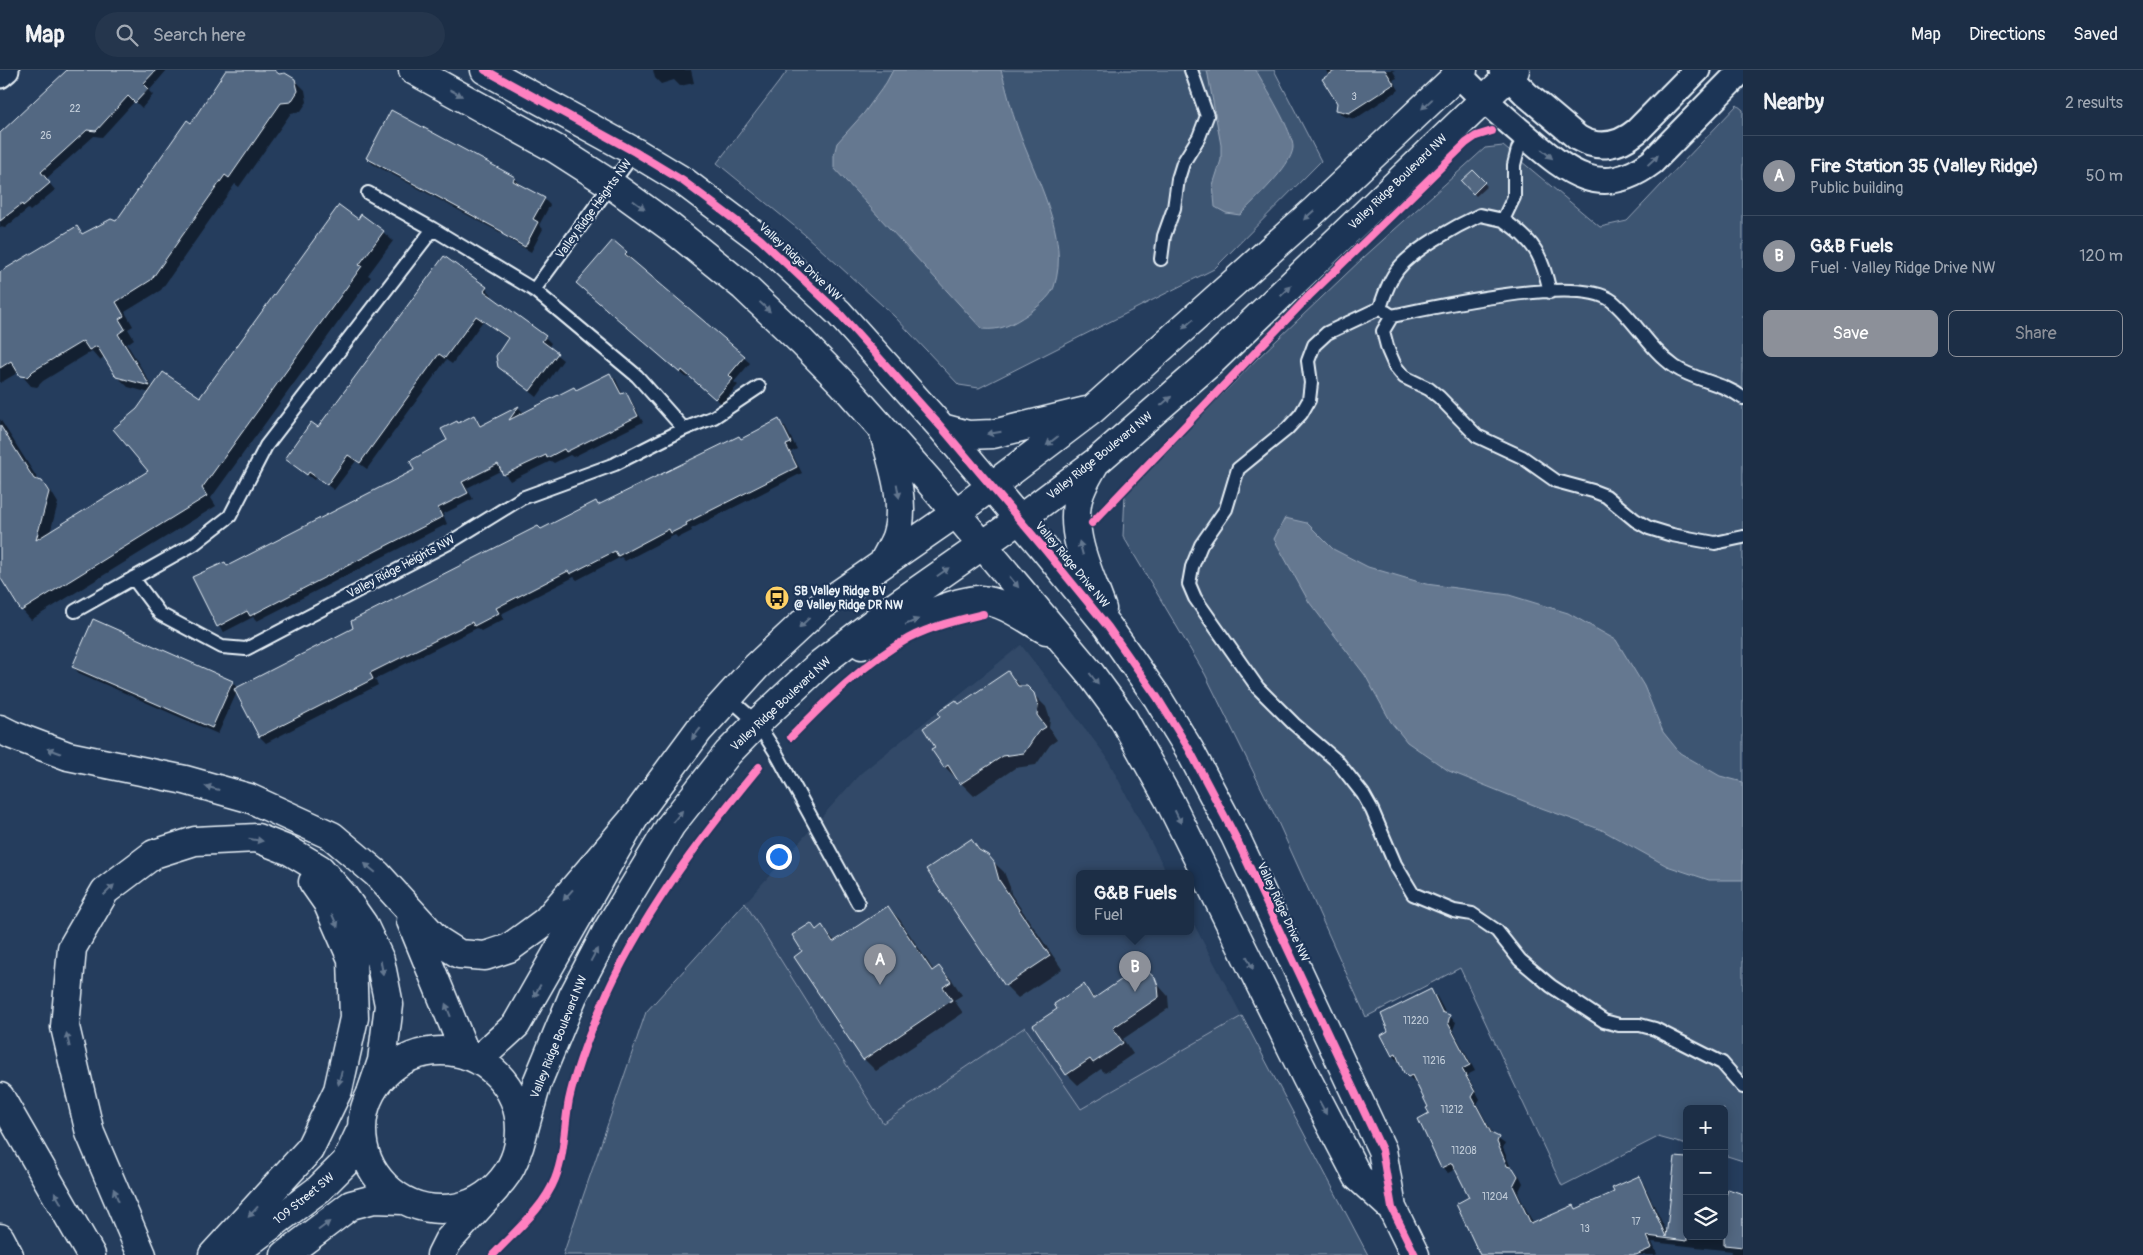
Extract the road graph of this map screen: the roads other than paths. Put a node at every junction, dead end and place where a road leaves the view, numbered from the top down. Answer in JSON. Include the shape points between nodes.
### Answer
{"nodes":[{"id":1,"x":6,"y":70,"type":"edge"},
{"id":2,"x":413,"y":70,"type":"edge"},
{"id":3,"x":485,"y":70,"type":"edge"},
{"id":4,"x":1191,"y":70,"type":"edge"},
{"id":5,"x":1697,"y":70,"type":"edge"},
{"id":6,"x":1742,"y":70,"type":"edge"},
{"id":7,"x":1459,"y":71,"type":"edge"},
{"id":8,"x":1508,"y":72,"type":"edge"},
{"id":9,"x":0,"y":75,"type":"edge"},
{"id":10,"x":1484,"y":99,"type":"junction"},
{"id":11,"x":1526,"y":136,"type":"junction"},
{"id":12,"x":1606,"y":146,"type":"junction"},
{"id":13,"x":635,"y":152,"type":"junction"},
{"id":14,"x":1610,"y":180,"type":"junction"},
{"id":15,"x":612,"y":185,"type":"junction"},
{"id":16,"x":368,"y":193,"type":"dead end"},
{"id":17,"x":1503,"y":220,"type":"junction"},
{"id":18,"x":434,"y":229,"type":"junction"},
{"id":19,"x":1161,"y":259,"type":"dead end"},
{"id":20,"x":534,"y":290,"type":"junction"},
{"id":21,"x":1550,"y":292,"type":"junction"},
{"id":22,"x":1380,"y":308,"type":"junction"},
{"id":23,"x":1392,"y":316,"type":"junction"},
{"id":24,"x":759,"y":387,"type":"dead end"},
{"id":25,"x":1743,"y":398,"type":"edge"},
{"id":26,"x":1092,"y":410,"type":"junction"},
{"id":27,"x":882,"y":426,"type":"junction"},
{"id":28,"x":942,"y":428,"type":"junction"},
{"id":29,"x":684,"y":429,"type":"junction"},
{"id":30,"x":1096,"y":462,"type":"junction"},
{"id":31,"x":992,"y":486,"type":"junction"},
{"id":32,"x":956,"y":513,"type":"junction"},
{"id":33,"x":1020,"y":519,"type":"junction"},
{"id":34,"x":1743,"y":536,"type":"edge"},
{"id":35,"x":983,"y":545,"type":"junction"},
{"id":36,"x":884,"y":561,"type":"junction"},
{"id":37,"x":133,"y":578,"type":"junction"},
{"id":38,"x":75,"y":611,"type":"dead end"},
{"id":39,"x":1108,"y":627,"type":"junction"},
{"id":40,"x":1063,"y":641,"type":"junction"},
{"id":41,"x":820,"y":664,"type":"junction"},
{"id":42,"x":728,"y":697,"type":"junction"},
{"id":43,"x":757,"y":723,"type":"junction"},
{"id":44,"x":0,"y":728,"type":"edge"},
{"id":45,"x":634,"y":818,"type":"junction"},
{"id":46,"x":290,"y":851,"type":"junction"},
{"id":47,"x":858,"y":903,"type":"dead end"},
{"id":48,"x":404,"y":904,"type":"junction"},
{"id":49,"x":472,"y":1057,"type":"junction"},
{"id":50,"x":1743,"y":1087,"type":"edge"},
{"id":51,"x":372,"y":1090,"type":"junction"},
{"id":52,"x":0,"y":1097,"type":"edge"},
{"id":53,"x":361,"y":1130,"type":"junction"},
{"id":54,"x":519,"y":1147,"type":"junction"},
{"id":55,"x":496,"y":1188,"type":"junction"},
{"id":56,"x":403,"y":1200,"type":"junction"},
{"id":57,"x":1392,"y":1208,"type":"junction"},
{"id":58,"x":0,"y":1238,"type":"edge"},
{"id":59,"x":138,"y":1248,"type":"edge"},
{"id":60,"x":9,"y":1255,"type":"edge"},
{"id":61,"x":91,"y":1255,"type":"edge"},
{"id":62,"x":213,"y":1255,"type":"edge"},
{"id":63,"x":232,"y":1255,"type":"edge"},
{"id":64,"x":285,"y":1255,"type":"edge"},
{"id":65,"x":441,"y":1255,"type":"edge"},
{"id":66,"x":1415,"y":1255,"type":"edge"}],
"edges":[{"from":1,"to":9,"type":"street"},
{"from":2,"to":15,"type":"main road","name":"Valley Ridge Drive NW","one_way":true,"via":[[556,149]]},
{"from":3,"to":13,"type":"main road","name":"Valley Ridge Drive NW"},
{"from":4,"to":19,"type":"lane","via":[[1207,116],[1183,163]]},
{"from":5,"to":12,"type":"street","via":[[1627,140]]},
{"from":14,"to":6,"type":"street","one_way":true,"via":[[1636,172],[1652,162]]},
{"from":7,"to":10,"type":"street"},
{"from":7,"to":26,"type":"main road","one_way":true,"via":[[1314,210]]},
{"from":8,"to":10,"type":"main road","name":"Valley Ridge Boulevard NW"},
{"from":8,"to":12,"type":"street","via":[[1578,138],[1587,144]]},
{"from":10,"to":11,"type":"street"},
{"from":30,"to":10,"type":"main road","name":"Valley Ridge Boulevard NW","one_way":true,"via":[[1211,362]]},
{"from":11,"to":14,"type":"street","one_way":true,"via":[[1572,173]]},
{"from":11,"to":17,"type":"lane","via":[[1514,165],[1514,197]]},
{"from":12,"to":14,"type":"street"},
{"from":13,"to":15,"type":"lane","name":"Valley Ridge Heights NW"},
{"from":13,"to":28,"type":"main road","name":"Valley Ridge Drive NW","via":[[683,181],[760,239],[839,313]]},
{"from":15,"to":20,"type":"lane","name":"Valley Ridge Heights NW"},
{"from":15,"to":27,"type":"main road","name":"Valley Ridge Drive NW","one_way":true,"via":[[744,287]]},
{"from":16,"to":18,"type":"lane"},
{"from":17,"to":21,"type":"lane","via":[[1540,254]]},
{"from":17,"to":22,"type":"lane","via":[[1480,215],[1409,256],[1396,270]]},
{"from":18,"to":20,"type":"lane"},
{"from":18,"to":37,"type":"lane","via":[[266,446],[230,516],[194,544]]},
{"from":20,"to":29,"type":"lane","via":[[637,376]]},
{"from":21,"to":23,"type":"lane","via":[[1483,297]]},
{"from":21,"to":25,"type":"lane","via":[[1592,292],[1611,300],[1673,366]]},
{"from":22,"to":23,"type":"lane"},
{"from":22,"to":50,"type":"lane","via":[[1327,333],[1314,345],[1308,361],[1309,400],[1287,429],[1238,469],[1226,509],[1201,545],[1192,567],[1189,584],[1195,598],[1258,688],[1337,761],[1363,794],[1395,864],[1413,894],[1454,911],[1472,914],[1496,931],[1520,960],[1551,986],[1604,1021],[1655,1028],[1722,1063]]},
{"from":23,"to":34,"type":"lane","via":[[1383,331],[1395,366],[1404,377],[1440,397],[1477,436],[1522,457],[1556,481],[1606,496],[1649,528],[1715,543]]},
{"from":24,"to":29,"type":"lane","name":"Valley Ridge Heights NW","via":[[714,417]]},
{"from":26,"to":28,"type":"main road","one_way":true,"via":[[993,434],[968,435]]},
{"from":26,"to":31,"type":"main road","one_way":true},
{"from":27,"to":32,"type":"main road","name":"Valley Ridge Drive NW"},
{"from":27,"to":36,"type":"main road","one_way":true,"via":[[894,468],[900,510],[896,536]]},
{"from":28,"to":31,"type":"main road","name":"Valley Ridge Drive NW"},
{"from":29,"to":37,"type":"lane","name":"Valley Ridge Heights NW","via":[[615,464],[522,498],[449,542],[246,649],[222,647],[160,614]]},
{"from":30,"to":33,"type":"main road","name":"Valley Ridge Boulevard NW"},
{"from":39,"to":30,"type":"main road","one_way":true,"via":[[1080,548],[1077,530],[1077,504]]},
{"from":31,"to":32,"type":"main road"},
{"from":31,"to":33,"type":"main road","name":"Valley Ridge Drive NW"},
{"from":32,"to":35,"type":"main road","name":"Valley Ridge Drive NW"},
{"from":32,"to":36,"type":"main road"},
{"from":33,"to":35,"type":"main road","name":"Valley Ridge Boulevard NW"},
{"from":33,"to":39,"type":"main road","name":"Valley Ridge Drive NW"},
{"from":35,"to":40,"type":"main road","name":"Valley Ridge Drive NW","one_way":true},
{"from":41,"to":35,"type":"main road","name":"Valley Ridge Boulevard NW","one_way":true},
{"from":36,"to":42,"type":"main road","one_way":true,"via":[[819,608]]},
{"from":37,"to":38,"type":"lane"},
{"from":39,"to":57,"type":"main road","name":"Valley Ridge Drive NW","via":[[1175,724],[1226,818],[1382,1150]]},
{"from":41,"to":40,"type":"main road","one_way":true,"via":[[912,622],[963,602],[981,600],[1005,606]]},
{"from":40,"to":57,"type":"main road","name":"Valley Ridge Drive NW","one_way":true,"via":[[1111,700],[1143,751],[1358,1177]]},
{"from":41,"to":43,"type":"main road","name":"Valley Ridge Boulevard NW"},
{"from":42,"to":43,"type":"lane"},
{"from":42,"to":45,"type":"main road","one_way":true,"via":[[668,769]]},
{"from":43,"to":47,"type":"lane"},
{"from":54,"to":43,"type":"main road","name":"Valley Ridge Boulevard NW","one_way":true,"via":[[537,1083],[573,996],[607,932],[671,825],[728,753]]},
{"from":48,"to":44,"type":"main road","one_way":true,"via":[[376,874],[332,836],[249,798],[185,780],[68,756]]},
{"from":45,"to":48,"type":"main road","one_way":true,"via":[[546,921],[509,948],[485,956],[459,954],[437,940]]},
{"from":45,"to":49,"type":"main road","one_way":true,"via":[[516,1025]]},
{"from":46,"to":51,"type":"main road","one_way":true,"via":[[320,868],[342,894],[363,924],[380,960],[389,1005],[382,1061]]},
{"from":59,"to":46,"type":"main road","one_way":true,"via":[[90,1133],[65,1027],[72,948],[105,891],[154,854],[195,841],[256,838]]},
{"from":46,"to":62,"type":"main road","one_way":true,"via":[[327,902],[352,959],[354,1018],[338,1090],[309,1150]]},
{"from":49,"to":48,"type":"main road","one_way":true},
{"from":49,"to":51,"type":"main road","via":[[440,1051],[413,1056],[390,1070]]},
{"from":49,"to":54,"type":"main road","via":[[495,1072],[508,1088],[517,1106]]},
{"from":51,"to":53,"type":"main road","via":[[364,1109]]},
{"from":61,"to":52,"type":"main road","one_way":true},
{"from":53,"to":56,"type":"main road","via":[[364,1151],[372,1171]]},
{"from":53,"to":63,"type":"main road","name":"109 Street SW","via":[[346,1162],[319,1189]]},
{"from":54,"to":55,"type":"main road","via":[[511,1169]]},
{"from":55,"to":56,"type":"main road","via":[[480,1200],[448,1209],[421,1207]]},
{"from":55,"to":65,"type":"main road","via":[[448,1241]]},
{"from":64,"to":56,"type":"main road","one_way":true,"via":[[351,1205],[374,1199]]},
{"from":57,"to":66,"type":"main road","name":"Valley Ridge Drive NW"},
{"from":58,"to":60,"type":"main road"}]}
